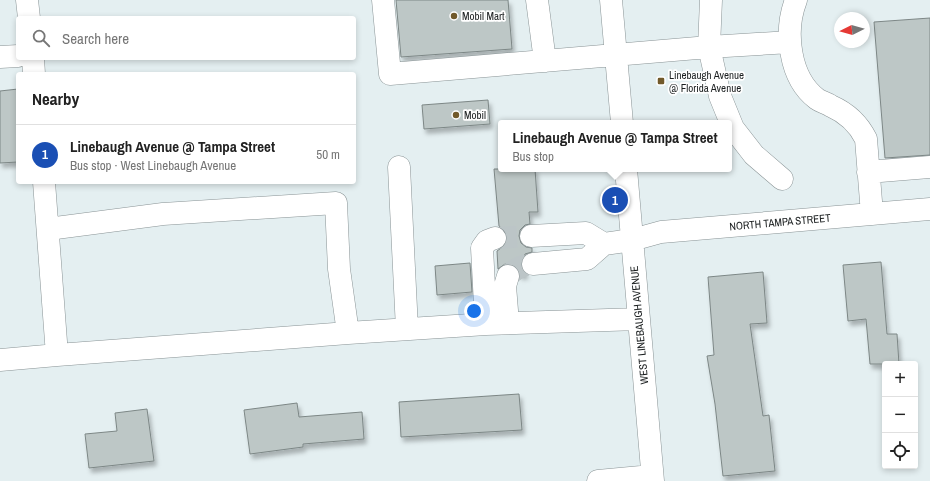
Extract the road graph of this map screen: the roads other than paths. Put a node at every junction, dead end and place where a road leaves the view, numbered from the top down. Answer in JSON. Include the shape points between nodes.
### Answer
{"nodes":[{"id":1,"x":27,"y":0,"type":"edge"},
{"id":2,"x":383,"y":0,"type":"edge"},
{"id":3,"x":537,"y":0,"type":"edge"},
{"id":4,"x":611,"y":0,"type":"edge"},
{"id":5,"x":711,"y":0,"type":"edge"},
{"id":6,"x":796,"y":0,"type":"edge"},
{"id":7,"x":29,"y":16,"type":"edge"},
{"id":8,"x":790,"y":42,"type":"junction"},
{"id":9,"x":709,"y":47,"type":"junction"},
{"id":10,"x":616,"y":55,"type":"junction"},
{"id":11,"x":16,"y":56,"type":"edge"},
{"id":12,"x":0,"y":57,"type":"edge"},
{"id":13,"x":33,"y":60,"type":"edge"},
{"id":14,"x":545,"y":61,"type":"junction"},
{"id":15,"x":34,"y":72,"type":"edge"},
{"id":16,"x":622,"y":120,"type":"edge"},
{"id":17,"x":730,"y":120,"type":"edge"},
{"id":18,"x":732,"y":126,"type":"edge"},
{"id":19,"x":399,"y":167,"type":"dead end"},
{"id":20,"x":930,"y":167,"type":"edge"},
{"id":21,"x":626,"y":172,"type":"edge"},
{"id":22,"x":868,"y":172,"type":"junction"},
{"id":23,"x":782,"y":179,"type":"dead end"},
{"id":24,"x":44,"y":184,"type":"edge"},
{"id":25,"x":930,"y":210,"type":"edge"},
{"id":26,"x":872,"y":214,"type":"junction"},
{"id":27,"x":48,"y":229,"type":"junction"},
{"id":28,"x":531,"y":236,"type":"tunnel mouth"},
{"id":29,"x":495,"y":238,"type":"tunnel mouth"},
{"id":30,"x":632,"y":240,"type":"junction"},
{"id":31,"x":604,"y":244,"type":"junction"},
{"id":32,"x":533,"y":264,"type":"tunnel mouth"},
{"id":33,"x":508,"y":276,"type":"dead end"},
{"id":34,"x":639,"y":319,"type":"junction"},
{"id":35,"x":508,"y":323,"type":"junction"},
{"id":36,"x":486,"y":324,"type":"junction"},
{"id":37,"x":407,"y":329,"type":"junction"},
{"id":38,"x":348,"y":334,"type":"junction"},
{"id":39,"x":57,"y":355,"type":"junction"},
{"id":40,"x":0,"y":360,"type":"edge"},
{"id":41,"x":653,"y":479,"type":"edge"},
{"id":42,"x":598,"y":481,"type":"edge"}],
"edges":[{"from":1,"to":7,"type":"street"},
{"from":2,"to":14,"type":"street","via":[[390,74]]},
{"from":3,"to":14,"type":"street"},
{"from":4,"to":10,"type":"street"},
{"from":5,"to":9,"type":"street"},
{"from":6,"to":8,"type":"street"},
{"from":8,"to":9,"type":"street"},
{"from":8,"to":22,"type":"street","via":[[795,70],[809,90],[817,99],[854,120],[861,129],[866,139]]},
{"from":9,"to":10,"type":"street"},
{"from":9,"to":17,"type":"street","via":[[720,96]]},
{"from":10,"to":14,"type":"street"},
{"from":10,"to":16,"type":"street"},
{"from":11,"to":12,"type":"street"},
{"from":13,"to":15,"type":"street"},
{"from":18,"to":23,"type":"street","via":[[754,155]]},
{"from":19,"to":37,"type":"street"},
{"from":20,"to":22,"type":"street"},
{"from":21,"to":30,"type":"street","name":"WEST LINEBAUGH AVENUE"},
{"from":22,"to":26,"type":"street"},
{"from":24,"to":27,"type":"street"},
{"from":25,"to":26,"type":"street","name":"NORTH TAMPA STREET"},
{"from":26,"to":30,"type":"street","name":"NORTH TAMPA STREET","via":[[661,232]]},
{"from":27,"to":38,"type":"street","via":[[163,214],[336,203],[339,269]]},
{"from":27,"to":39,"type":"street"},
{"from":28,"to":31,"type":"street","via":[[586,233]]},
{"from":29,"to":36,"type":"street","via":[[487,241],[482,248]]},
{"from":30,"to":31,"type":"street","name":"NORTH TAMPA STREET"},
{"from":30,"to":34,"type":"street","name":"WEST LINEBAUGH AVENUE"},
{"from":31,"to":32,"type":"street","via":[[587,259]]},
{"from":33,"to":35,"type":"street","via":[[505,286]]},
{"from":34,"to":35,"type":"street"},
{"from":34,"to":41,"type":"street","name":"WEST LINEBAUGH AVENUE"},
{"from":35,"to":36,"type":"street"},
{"from":36,"to":37,"type":"street"},
{"from":37,"to":38,"type":"street"},
{"from":38,"to":39,"type":"street"},
{"from":39,"to":40,"type":"street"},
{"from":41,"to":42,"type":"street"}]}
